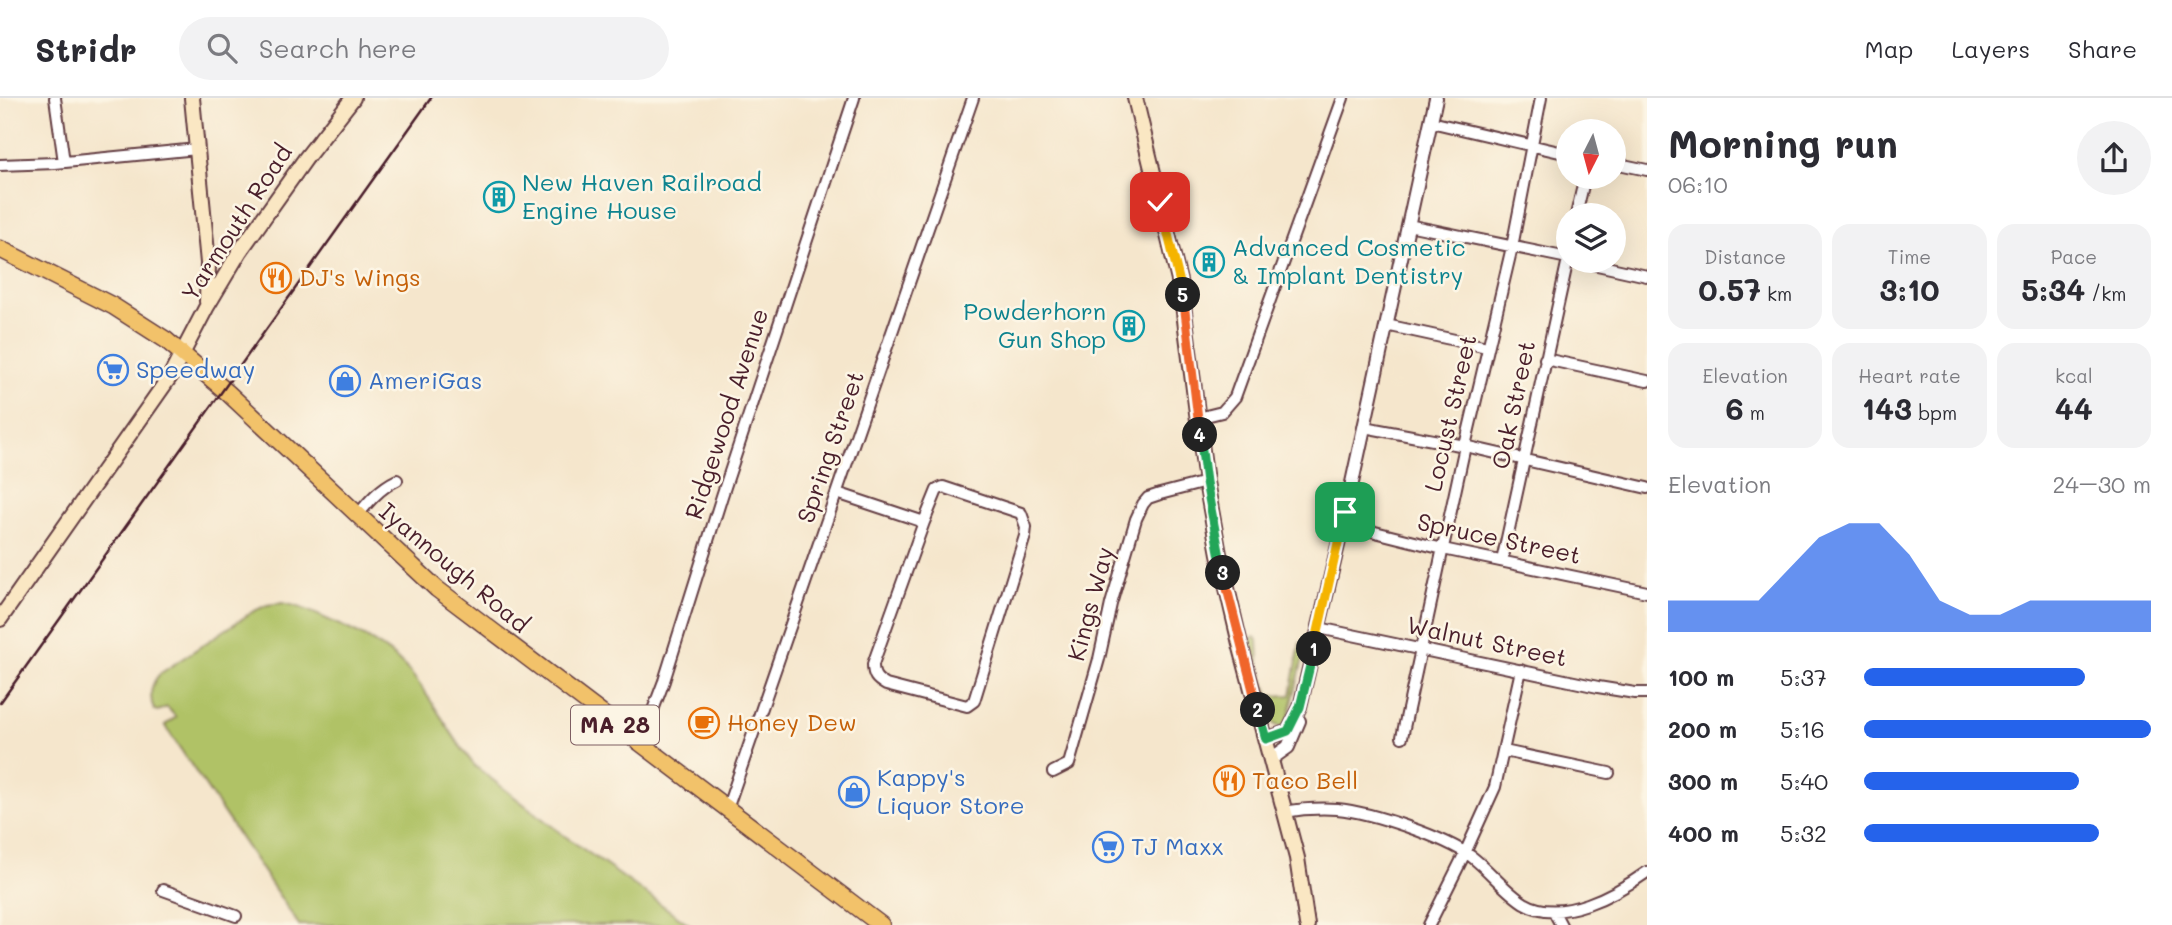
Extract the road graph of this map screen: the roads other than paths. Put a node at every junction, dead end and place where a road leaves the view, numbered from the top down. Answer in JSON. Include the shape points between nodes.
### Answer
{"nodes":[{"id":1,"x":55,"y":98,"type":"edge"},
{"id":2,"x":192,"y":98,"type":"edge"},
{"id":3,"x":353,"y":98,"type":"edge"},
{"id":4,"x":854,"y":98,"type":"edge"},
{"id":5,"x":973,"y":98,"type":"edge"},
{"id":6,"x":1135,"y":98,"type":"edge"},
{"id":7,"x":1343,"y":98,"type":"edge"},
{"id":8,"x":1436,"y":98,"type":"edge"},
{"id":9,"x":1541,"y":98,"type":"edge"},
{"id":10,"x":1431,"y":122,"type":"junction"},
{"id":11,"x":1530,"y":147,"type":"junction"},
{"id":12,"x":197,"y":149,"type":"junction"},
{"id":13,"x":1556,"y":152,"type":"edge"},
{"id":14,"x":64,"y":162,"type":"junction"},
{"id":15,"x":0,"y":165,"type":"edge"},
{"id":16,"x":1626,"y":166,"type":"edge"},
{"id":17,"x":1647,"y":170,"type":"edge"},
{"id":18,"x":1408,"y":225,"type":"junction"},
{"id":19,"x":1512,"y":247,"type":"junction"},
{"id":20,"x":0,"y":249,"type":"edge"},
{"id":21,"x":208,"y":253,"type":"junction"},
{"id":22,"x":1556,"y":256,"type":"edge"},
{"id":23,"x":234,"y":260,"type":"junction"},
{"id":24,"x":1626,"y":271,"type":"edge"},
{"id":25,"x":1565,"y":273,"type":"edge"},
{"id":26,"x":1647,"y":276,"type":"edge"},
{"id":27,"x":206,"y":309,"type":"junction"},
{"id":28,"x":1386,"y":325,"type":"junction"},
{"id":29,"x":1487,"y":347,"type":"junction"},
{"id":30,"x":183,"y":353,"type":"junction"},
{"id":31,"x":1545,"y":359,"type":"junction"},
{"id":32,"x":1647,"y":381,"type":"edge"},
{"id":33,"x":1198,"y":418,"type":"junction"},
{"id":34,"x":1364,"y":427,"type":"junction"},
{"id":35,"x":1465,"y":446,"type":"junction"},
{"id":36,"x":1523,"y":460,"type":"junction"},
{"id":37,"x":397,"y":480,"type":"dead end"},
{"id":38,"x":1206,"y":482,"type":"junction"},
{"id":39,"x":1647,"y":488,"type":"edge"},
{"id":40,"x":837,"y":493,"type":"junction"},
{"id":41,"x":357,"y":516,"type":"junction"},
{"id":42,"x":924,"y":522,"type":"junction"},
{"id":43,"x":1343,"y":524,"type":"junction"},
{"id":44,"x":1443,"y":549,"type":"junction"},
{"id":45,"x":1502,"y":561,"type":"junction"},
{"id":46,"x":1647,"y":592,"type":"edge"},
{"id":47,"x":1,"y":617,"type":"edge"},
{"id":48,"x":1319,"y":628,"type":"junction"},
{"id":49,"x":1420,"y":649,"type":"junction"},
{"id":50,"x":1521,"y":670,"type":"junction"},
{"id":51,"x":1647,"y":693,"type":"edge"},
{"id":52,"x":1300,"y":707,"type":"junction"},
{"id":53,"x":1402,"y":737,"type":"dead end"},
{"id":54,"x":1266,"y":739,"type":"junction"},
{"id":55,"x":636,"y":740,"type":"junction"},
{"id":56,"x":1504,"y":751,"type":"junction"},
{"id":57,"x":1271,"y":759,"type":"junction"},
{"id":58,"x":1054,"y":772,"type":"dead end"},
{"id":59,"x":1609,"y":773,"type":"dead end"},
{"id":60,"x":727,"y":809,"type":"junction"},
{"id":61,"x":1285,"y":817,"type":"junction"},
{"id":62,"x":1465,"y":853,"type":"junction"},
{"id":63,"x":1647,"y":872,"type":"edge"},
{"id":64,"x":163,"y":890,"type":"dead end"},
{"id":65,"x":1554,"y":912,"type":"junction"},
{"id":66,"x":236,"y":916,"type":"dead end"},
{"id":67,"x":880,"y":925,"type":"edge"},
{"id":68,"x":1298,"y":925,"type":"edge"},
{"id":69,"x":1307,"y":925,"type":"edge"},
{"id":70,"x":1429,"y":925,"type":"edge"},
{"id":71,"x":1561,"y":925,"type":"edge"}],
"edges":[{"from":1,"to":14,"type":"street"},
{"from":2,"to":12,"type":"main road"},
{"from":3,"to":23,"type":"main road","name":"Yarmouth Road"},
{"from":4,"to":55,"type":"street","name":"Ridgewood Avenue","via":[[664,681]]},
{"from":5,"to":40,"type":"street","name":"Spring Street"},
{"from":6,"to":33,"type":"main road","via":[[1181,289]]},
{"from":7,"to":33,"type":"street","via":[[1236,397],[1222,412]]},
{"from":8,"to":10,"type":"street"},
{"from":9,"to":11,"type":"street","name":"Locust Street"},
{"from":10,"to":11,"type":"street"},
{"from":10,"to":18,"type":"street"},
{"from":11,"to":13,"type":"street"},
{"from":11,"to":19,"type":"street","name":"Locust Street"},
{"from":12,"to":14,"type":"street"},
{"from":12,"to":21,"type":"main road"},
{"from":14,"to":15,"type":"street"},
{"from":16,"to":17,"type":"street"},
{"from":18,"to":19,"type":"street"},
{"from":18,"to":28,"type":"street"},
{"from":19,"to":22,"type":"street"},
{"from":19,"to":29,"type":"street","name":"Locust Street"},
{"from":20,"to":30,"type":"main road","name":"Iyannough Road","number":"MA 28","via":[[126,313]]},
{"from":21,"to":23,"type":"main road"},
{"from":21,"to":27,"type":"main road"},
{"from":23,"to":27,"type":"main road","name":"Yarmouth Road"},
{"from":24,"to":26,"type":"street"},
{"from":25,"to":31,"type":"street","name":"Oak Street"},
{"from":27,"to":30,"type":"main road","name":"Yarmouth Road"},
{"from":28,"to":29,"type":"street"},
{"from":28,"to":34,"type":"street"},
{"from":29,"to":35,"type":"street","name":"Locust Street"},
{"from":30,"to":41,"type":"main road","name":"Iyannough Road","number":"MA 28"},
{"from":30,"to":47,"type":"main road","name":"Yarmouth Road"},
{"from":31,"to":32,"type":"street"},
{"from":31,"to":36,"type":"street","name":"Oak Street"},
{"from":33,"to":38,"type":"main road"},
{"from":34,"to":35,"type":"street"},
{"from":34,"to":43,"type":"street"},
{"from":35,"to":36,"type":"street"},
{"from":35,"to":44,"type":"street","name":"Locust Street"},
{"from":36,"to":39,"type":"street"},
{"from":36,"to":45,"type":"street","name":"Oak Street"},
{"from":37,"to":41,"type":"street"},
{"from":38,"to":54,"type":"main road","via":[[1224,578]]},
{"from":38,"to":58,"type":"street","name":"Kings Way","via":[[1160,494],[1143,504],[1069,764]]},
{"from":40,"to":42,"type":"street"},
{"from":40,"to":60,"type":"street","name":"Spring Street"},
{"from":41,"to":55,"type":"main road","name":"Iyannough Road","number":"MA 28","via":[[437,589]]},
{"from":42,"to":42,"type":"street","via":[[873,674],[887,685],[967,706],[974,701],[1024,536],[1024,519],[1021,513],[943,487],[937,490]]},
{"from":43,"to":44,"type":"street","name":"Spruce Street"},
{"from":43,"to":48,"type":"street"},
{"from":44,"to":45,"type":"street","name":"Spruce Street"},
{"from":44,"to":49,"type":"street","name":"Locust Street"},
{"from":45,"to":46,"type":"street","name":"Spruce Street"},
{"from":48,"to":49,"type":"street","name":"Walnut Street"},
{"from":48,"to":52,"type":"street"},
{"from":49,"to":50,"type":"street","name":"Walnut Street"},
{"from":49,"to":53,"type":"street","name":"Locust Street"},
{"from":50,"to":51,"type":"street","name":"Walnut Street"},
{"from":50,"to":56,"type":"street"},
{"from":52,"to":54,"type":"street","via":[[1288,731]]},
{"from":52,"to":57,"type":"street","via":[[1293,738]]},
{"from":54,"to":57,"type":"main road"},
{"from":55,"to":60,"type":"main road","name":"Iyannough Road","number":"MA 28"},
{"from":56,"to":59,"type":"street"},
{"from":56,"to":62,"type":"street","via":[[1495,787]]},
{"from":57,"to":61,"type":"main road"},
{"from":60,"to":67,"type":"main road","name":"Iyannough Road","number":"MA 28"},
{"from":61,"to":62,"type":"street","via":[[1317,809],[1345,810],[1406,827]]},
{"from":61,"to":68,"type":"main road"},
{"from":61,"to":69,"type":"main road","via":[[1297,858]]},
{"from":62,"to":65,"type":"street","via":[[1524,903]]},
{"from":62,"to":70,"type":"street"},
{"from":63,"to":65,"type":"street","via":[[1603,896]]},
{"from":64,"to":66,"type":"street"},
{"from":65,"to":71,"type":"street"}]}
